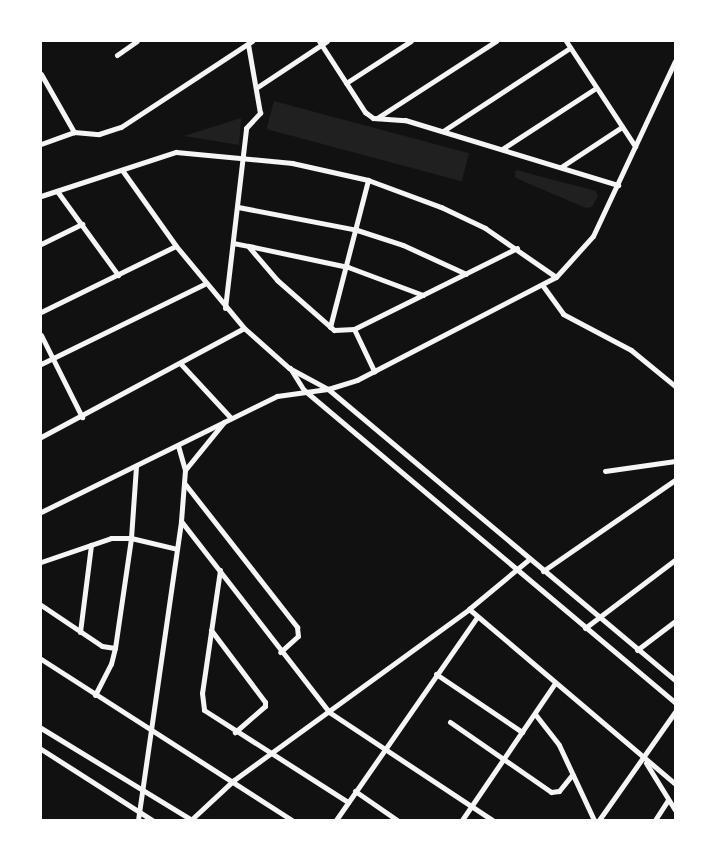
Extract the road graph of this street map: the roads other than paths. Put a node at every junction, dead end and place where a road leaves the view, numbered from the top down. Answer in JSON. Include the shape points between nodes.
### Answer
{"nodes":[{"id":1,"x":137,"y":41,"type":"edge"},
{"id":2,"x":327,"y":41,"type":"edge"},
{"id":3,"x":411,"y":41,"type":"edge"},
{"id":4,"x":496,"y":41,"type":"edge"},
{"id":5,"x":566,"y":41,"type":"edge"},
{"id":6,"x":250,"y":42,"type":"edge"},
{"id":7,"x":320,"y":43,"type":"edge"},
{"id":8,"x":570,"y":48,"type":"junction"},
{"id":9,"x":116,"y":55,"type":"dead end"},
{"id":10,"x":675,"y":61,"type":"edge"},
{"id":11,"x":41,"y":74,"type":"edge"},
{"id":12,"x":346,"y":83,"type":"junction"},
{"id":13,"x":256,"y":88,"type":"junction"},
{"id":14,"x":596,"y":88,"type":"junction"},
{"id":15,"x":377,"y":119,"type":"junction"},
{"id":16,"x":622,"y":127,"type":"junction"},
{"id":17,"x":443,"y":131,"type":"junction"},
{"id":18,"x":74,"y":132,"type":"junction"},
{"id":19,"x":41,"y":144,"type":"edge"},
{"id":20,"x":635,"y":146,"type":"junction"},
{"id":21,"x":502,"y":149,"type":"junction"},
{"id":22,"x":245,"y":157,"type":"junction"},
{"id":23,"x":561,"y":168,"type":"junction"},
{"id":24,"x":122,"y":170,"type":"junction"},
{"id":25,"x":368,"y":180,"type":"junction"},
{"id":26,"x":618,"y":185,"type":"junction"},
{"id":27,"x":56,"y":191,"type":"junction"},
{"id":28,"x":41,"y":196,"type":"edge"},
{"id":29,"x":238,"y":207,"type":"junction"},
{"id":30,"x":82,"y":224,"type":"junction"},
{"id":31,"x":357,"y":230,"type":"junction"},
{"id":32,"x":234,"y":243,"type":"junction"},
{"id":33,"x":41,"y":244,"type":"edge"},
{"id":34,"x":176,"y":246,"type":"junction"},
{"id":35,"x":248,"y":246,"type":"junction"},
{"id":36,"x":517,"y":248,"type":"junction"},
{"id":37,"x":348,"y":267,"type":"junction"},
{"id":38,"x":118,"y":274,"type":"junction"},
{"id":39,"x":466,"y":274,"type":"junction"},
{"id":40,"x":556,"y":277,"type":"junction"},
{"id":41,"x":204,"y":284,"type":"junction"},
{"id":42,"x":543,"y":286,"type":"junction"},
{"id":43,"x":423,"y":295,"type":"junction"},
{"id":44,"x":224,"y":308,"type":"junction"},
{"id":45,"x":41,"y":312,"type":"edge"},
{"id":46,"x":330,"y":327,"type":"junction"},
{"id":47,"x":244,"y":328,"type":"junction"},
{"id":48,"x":354,"y":328,"type":"junction"},
{"id":49,"x":41,"y":335,"type":"edge"},
{"id":50,"x":53,"y":358,"type":"junction"},
{"id":51,"x":41,"y":364,"type":"edge"},
{"id":52,"x":180,"y":364,"type":"junction"},
{"id":53,"x":289,"y":368,"type":"junction"},
{"id":54,"x":374,"y":371,"type":"junction"},
{"id":55,"x":675,"y":386,"type":"edge"},
{"id":56,"x":328,"y":389,"type":"junction"},
{"id":57,"x":304,"y":390,"type":"junction"},
{"id":58,"x":82,"y":416,"type":"junction"},
{"id":59,"x":231,"y":418,"type":"junction"},
{"id":60,"x":224,"y":422,"type":"junction"},
{"id":61,"x":41,"y":437,"type":"edge"},
{"id":62,"x":178,"y":446,"type":"junction"},
{"id":63,"x":675,"y":461,"type":"edge"},
{"id":64,"x":136,"y":466,"type":"junction"},
{"id":65,"x":185,"y":470,"type":"junction"},
{"id":66,"x":605,"y":470,"type":"dead end"},
{"id":67,"x":675,"y":480,"type":"edge"},
{"id":68,"x":185,"y":484,"type":"junction"},
{"id":69,"x":41,"y":512,"type":"edge"},
{"id":70,"x":181,"y":521,"type":"junction"},
{"id":71,"x":131,"y":538,"type":"junction"},
{"id":72,"x":91,"y":545,"type":"junction"},
{"id":73,"x":177,"y":549,"type":"junction"},
{"id":74,"x":528,"y":560,"type":"junction"},
{"id":75,"x":675,"y":560,"type":"edge"},
{"id":76,"x":41,"y":562,"type":"edge"},
{"id":77,"x":516,"y":569,"type":"junction"},
{"id":78,"x":220,"y":570,"type":"junction"},
{"id":79,"x":543,"y":571,"type":"junction"},
{"id":80,"x":41,"y":605,"type":"edge"},
{"id":81,"x":469,"y":609,"type":"junction"},
{"id":82,"x":477,"y":617,"type":"junction"},
{"id":83,"x":598,"y":618,"type":"junction"},
{"id":84,"x":675,"y":621,"type":"edge"},
{"id":85,"x":585,"y":628,"type":"junction"},
{"id":86,"x":211,"y":630,"type":"junction"},
{"id":87,"x":80,"y":632,"type":"junction"},
{"id":88,"x":115,"y":648,"type":"junction"},
{"id":89,"x":637,"y":650,"type":"junction"},
{"id":90,"x":280,"y":652,"type":"junction"},
{"id":91,"x":41,"y":659,"type":"edge"},
{"id":92,"x":436,"y":674,"type":"junction"},
{"id":93,"x":675,"y":680,"type":"edge"},
{"id":94,"x":555,"y":683,"type":"junction"},
{"id":95,"x":95,"y":695,"type":"junction"},
{"id":96,"x":675,"y":702,"type":"edge"},
{"id":97,"x":329,"y":712,"type":"junction"},
{"id":98,"x":675,"y":712,"type":"edge"},
{"id":99,"x":535,"y":714,"type":"junction"},
{"id":100,"x":450,"y":722,"type":"dead end"},
{"id":101,"x":41,"y":728,"type":"edge"},
{"id":102,"x":151,"y":730,"type":"junction"},
{"id":103,"x":235,"y":732,"type":"junction"},
{"id":104,"x":522,"y":732,"type":"junction"},
{"id":105,"x":384,"y":747,"type":"junction"},
{"id":106,"x":41,"y":749,"type":"edge"},
{"id":107,"x":271,"y":755,"type":"junction"},
{"id":108,"x":643,"y":758,"type":"junction"},
{"id":109,"x":504,"y":759,"type":"junction"},
{"id":110,"x":572,"y":775,"type":"junction"},
{"id":111,"x":234,"y":780,"type":"junction"},
{"id":112,"x":675,"y":784,"type":"edge"},
{"id":113,"x":142,"y":791,"type":"junction"},
{"id":114,"x":355,"y":791,"type":"junction"},
{"id":115,"x":668,"y":800,"type":"junction"},
{"id":116,"x":348,"y":802,"type":"junction"},
{"id":117,"x":472,"y":805,"type":"junction"},
{"id":118,"x":675,"y":810,"type":"edge"},
{"id":119,"x":139,"y":812,"type":"junction"},
{"id":120,"x":138,"y":820,"type":"edge"},
{"id":121,"x":152,"y":820,"type":"edge"},
{"id":122,"x":192,"y":820,"type":"edge"},
{"id":123,"x":292,"y":820,"type":"edge"},
{"id":124,"x":336,"y":820,"type":"edge"},
{"id":125,"x":397,"y":820,"type":"edge"},
{"id":126,"x":462,"y":820,"type":"edge"},
{"id":127,"x":492,"y":820,"type":"edge"},
{"id":128,"x":594,"y":820,"type":"edge"},
{"id":129,"x":599,"y":820,"type":"edge"},
{"id":130,"x":655,"y":820,"type":"edge"}],
"edges":[{"from":1,"to":9,"type":"street"},
{"from":2,"to":7,"type":"street"},
{"from":3,"to":12,"type":"street"},
{"from":4,"to":15,"type":"street"},
{"from":5,"to":8,"type":"street"},
{"from":6,"to":13,"type":"street"},
{"from":6,"to":18,"type":"street","via":[[120,127],[99,134]]},
{"from":7,"to":12,"type":"street"},
{"from":7,"to":13,"type":"street"},
{"from":8,"to":14,"type":"street"},
{"from":8,"to":17,"type":"street"},
{"from":10,"to":20,"type":"street"},
{"from":11,"to":18,"type":"street"},
{"from":12,"to":15,"type":"street","via":[[365,112]]},
{"from":13,"to":22,"type":"street","via":[[260,113],[246,128]]},
{"from":14,"to":16,"type":"street"},
{"from":14,"to":21,"type":"street"},
{"from":15,"to":17,"type":"street","via":[[405,120]]},
{"from":16,"to":20,"type":"street"},
{"from":16,"to":23,"type":"street"},
{"from":17,"to":21,"type":"street"},
{"from":18,"to":19,"type":"street"},
{"from":20,"to":26,"type":"street"},
{"from":21,"to":23,"type":"street"},
{"from":22,"to":24,"type":"street","via":[[176,152]]},
{"from":22,"to":25,"type":"street"},
{"from":22,"to":29,"type":"street"},
{"from":23,"to":26,"type":"street"},
{"from":24,"to":27,"type":"street"},
{"from":24,"to":34,"type":"street"},
{"from":25,"to":31,"type":"street"},
{"from":25,"to":36,"type":"street","via":[[441,207]]},
{"from":26,"to":40,"type":"street","via":[[594,236]]},
{"from":27,"to":28,"type":"street"},
{"from":27,"to":30,"type":"street"},
{"from":29,"to":31,"type":"street"},
{"from":29,"to":32,"type":"street"},
{"from":30,"to":33,"type":"street"},
{"from":30,"to":38,"type":"street"},
{"from":31,"to":37,"type":"street"},
{"from":31,"to":39,"type":"street","via":[[403,244]]},
{"from":32,"to":35,"type":"street"},
{"from":32,"to":44,"type":"street"},
{"from":34,"to":38,"type":"street"},
{"from":34,"to":41,"type":"street"},
{"from":35,"to":37,"type":"street"},
{"from":35,"to":46,"type":"street","via":[[277,280]]},
{"from":36,"to":39,"type":"street"},
{"from":36,"to":40,"type":"street"},
{"from":37,"to":43,"type":"street"},
{"from":37,"to":46,"type":"street"},
{"from":38,"to":45,"type":"street"},
{"from":39,"to":43,"type":"street"},
{"from":40,"to":42,"type":"street"},
{"from":41,"to":44,"type":"street"},
{"from":41,"to":50,"type":"street"},
{"from":42,"to":54,"type":"street"},
{"from":42,"to":55,"type":"street","via":[[563,314],[631,350]]},
{"from":43,"to":48,"type":"street"},
{"from":44,"to":47,"type":"street"},
{"from":46,"to":48,"type":"street","via":[[342,332]]},
{"from":47,"to":52,"type":"street"},
{"from":47,"to":53,"type":"street"},
{"from":48,"to":54,"type":"street"},
{"from":49,"to":50,"type":"street"},
{"from":50,"to":51,"type":"street"},
{"from":50,"to":58,"type":"street"},
{"from":52,"to":58,"type":"street"},
{"from":52,"to":59,"type":"street"},
{"from":53,"to":56,"type":"street"},
{"from":53,"to":57,"type":"street"},
{"from":54,"to":56,"type":"street"},
{"from":56,"to":57,"type":"street"},
{"from":56,"to":74,"type":"street"},
{"from":57,"to":59,"type":"street","via":[[277,396]]},
{"from":57,"to":77,"type":"street"},
{"from":58,"to":61,"type":"street"},
{"from":59,"to":60,"type":"street"},
{"from":60,"to":62,"type":"street"},
{"from":60,"to":65,"type":"street"},
{"from":62,"to":64,"type":"street"},
{"from":62,"to":65,"type":"street"},
{"from":63,"to":66,"type":"street"},
{"from":64,"to":69,"type":"street"},
{"from":64,"to":71,"type":"street"},
{"from":65,"to":68,"type":"street"},
{"from":67,"to":79,"type":"street"},
{"from":68,"to":70,"type":"street"},
{"from":68,"to":90,"type":"street","via":[[297,627],[298,636]]},
{"from":70,"to":73,"type":"street"},
{"from":70,"to":78,"type":"street"},
{"from":71,"to":72,"type":"street","via":[[111,538]]},
{"from":71,"to":73,"type":"street"},
{"from":71,"to":88,"type":"street"},
{"from":72,"to":76,"type":"street"},
{"from":72,"to":87,"type":"street"},
{"from":73,"to":102,"type":"street"},
{"from":74,"to":77,"type":"street"},
{"from":74,"to":79,"type":"street"},
{"from":75,"to":83,"type":"street"},
{"from":77,"to":81,"type":"street"},
{"from":77,"to":85,"type":"street"},
{"from":78,"to":86,"type":"street"},
{"from":78,"to":90,"type":"street"},
{"from":79,"to":83,"type":"street"},
{"from":80,"to":87,"type":"street"},
{"from":81,"to":82,"type":"street"},
{"from":81,"to":97,"type":"street"},
{"from":82,"to":92,"type":"street"},
{"from":82,"to":94,"type":"street"},
{"from":83,"to":85,"type":"street"},
{"from":83,"to":89,"type":"street"},
{"from":84,"to":89,"type":"street"},
{"from":85,"to":96,"type":"street"},
{"from":86,"to":103,"type":"street","via":[[202,705],[208,714]]},
{"from":86,"to":103,"type":"street","via":[[265,702],[265,706]]},
{"from":87,"to":88,"type":"street","via":[[102,646]]},
{"from":88,"to":95,"type":"street","via":[[111,664]]},
{"from":89,"to":93,"type":"street"},
{"from":90,"to":97,"type":"street"},
{"from":91,"to":95,"type":"street"},
{"from":92,"to":104,"type":"street"},
{"from":92,"to":105,"type":"street"},
{"from":94,"to":99,"type":"street"},
{"from":94,"to":108,"type":"street"},
{"from":95,"to":102,"type":"street"},
{"from":97,"to":105,"type":"street"},
{"from":97,"to":107,"type":"street"},
{"from":98,"to":108,"type":"street"},
{"from":99,"to":104,"type":"street"},
{"from":99,"to":110,"type":"street","via":[[559,745]]},
{"from":100,"to":109,"type":"street"},
{"from":101,"to":113,"type":"street"},
{"from":102,"to":111,"type":"street"},
{"from":102,"to":113,"type":"street"},
{"from":103,"to":107,"type":"street"},
{"from":104,"to":109,"type":"street"},
{"from":105,"to":114,"type":"street"},
{"from":105,"to":117,"type":"street"},
{"from":106,"to":119,"type":"street"},
{"from":107,"to":111,"type":"street"},
{"from":107,"to":116,"type":"street"},
{"from":108,"to":112,"type":"street"},
{"from":108,"to":115,"type":"street"},
{"from":108,"to":129,"type":"street"},
{"from":109,"to":110,"type":"street","via":[[551,792],[559,791]]},
{"from":109,"to":117,"type":"street"},
{"from":110,"to":128,"type":"street"},
{"from":111,"to":122,"type":"street"},
{"from":111,"to":123,"type":"street"},
{"from":113,"to":119,"type":"street"},
{"from":113,"to":122,"type":"street"},
{"from":114,"to":116,"type":"street"},
{"from":114,"to":125,"type":"street"},
{"from":115,"to":118,"type":"street"},
{"from":115,"to":130,"type":"street"},
{"from":116,"to":124,"type":"street"},
{"from":117,"to":126,"type":"street"},
{"from":117,"to":127,"type":"street"},
{"from":119,"to":120,"type":"street"},
{"from":119,"to":121,"type":"street"}]}
